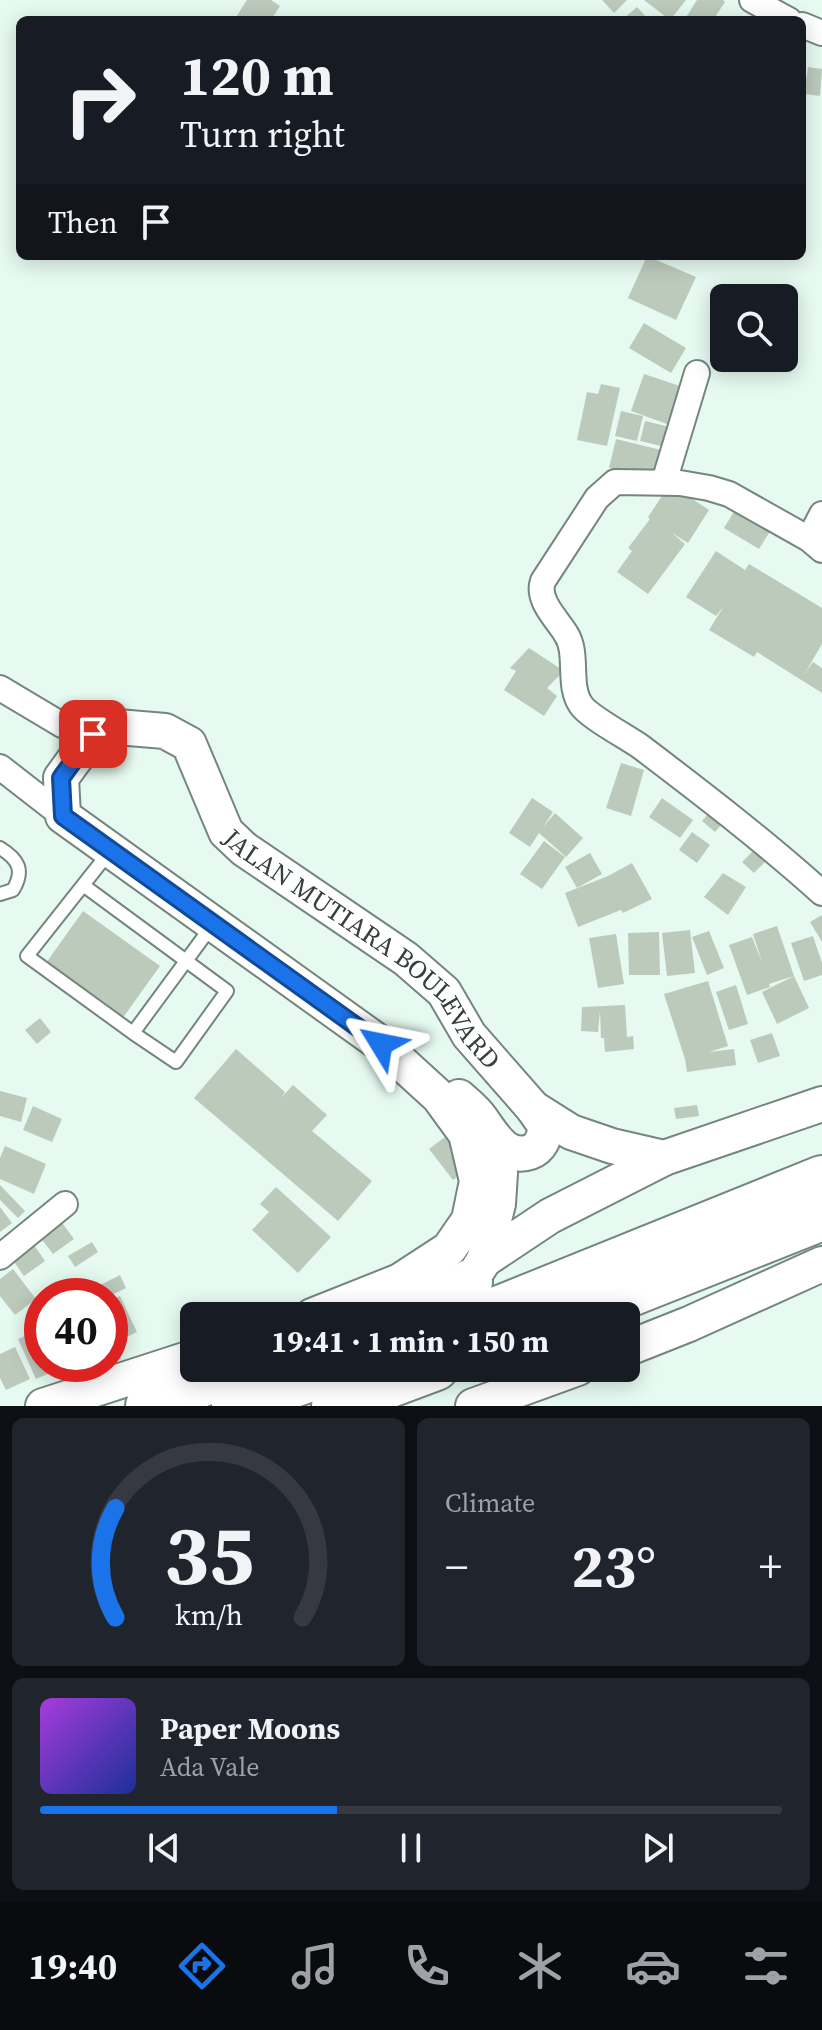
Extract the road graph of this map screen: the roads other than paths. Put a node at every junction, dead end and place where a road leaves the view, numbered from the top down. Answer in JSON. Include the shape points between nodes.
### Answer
{"nodes":[{"id":1,"x":752,"y":0,"type":"edge"},
{"id":2,"x":782,"y":16,"type":"edge"},
{"id":3,"x":697,"y":373,"type":"dead end"},
{"id":4,"x":664,"y":482,"type":"junction"},
{"id":5,"x":822,"y":514,"type":"edge"},
{"id":6,"x":816,"y":544,"type":"edge"},
{"id":7,"x":0,"y":688,"type":"edge"},
{"id":8,"x":93,"y":734,"type":"junction"},
{"id":9,"x":0,"y":767,"type":"edge"},
{"id":10,"x":63,"y":816,"type":"junction"},
{"id":11,"x":0,"y":848,"type":"edge"},
{"id":12,"x":110,"y":850,"type":"junction"},
{"id":13,"x":83,"y":885,"type":"junction"},
{"id":14,"x":822,"y":893,"type":"edge"},
{"id":15,"x":0,"y":894,"type":"edge"},
{"id":16,"x":213,"y":924,"type":"junction"},
{"id":17,"x":186,"y":961,"type":"junction"},
{"id":18,"x":133,"y":1033,"type":"junction"},
{"id":19,"x":381,"y":1044,"type":"junction"},
{"id":20,"x":822,"y":1104,"type":"edge"},
{"id":21,"x":533,"y":1108,"type":"junction"},
{"id":22,"x":494,"y":1138,"type":"junction"},
{"id":23,"x":664,"y":1158,"type":"junction"},
{"id":24,"x":822,"y":1178,"type":"edge"},
{"id":25,"x":65,"y":1204,"type":"dead end"},
{"id":26,"x":822,"y":1218,"type":"edge"},
{"id":27,"x":0,"y":1257,"type":"edge"},
{"id":28,"x":822,"y":1264,"type":"edge"},
{"id":29,"x":478,"y":1286,"type":"edge"},
{"id":30,"x":347,"y":1302,"type":"edge"},
{"id":31,"x":436,"y":1302,"type":"edge"},
{"id":32,"x":610,"y":1302,"type":"edge"},
{"id":33,"x":640,"y":1343,"type":"edge"},
{"id":34,"x":180,"y":1362,"type":"edge"},
{"id":35,"x":208,"y":1382,"type":"edge"},
{"id":36,"x":302,"y":1382,"type":"edge"},
{"id":37,"x":398,"y":1382,"type":"edge"},
{"id":38,"x":539,"y":1382,"type":"edge"},
{"id":39,"x":43,"y":1406,"type":"edge"},
{"id":40,"x":148,"y":1406,"type":"edge"},
{"id":41,"x":234,"y":1406,"type":"edge"},
{"id":42,"x":334,"y":1406,"type":"edge"},
{"id":43,"x":473,"y":1406,"type":"edge"}],
"edges":[{"from":1,"to":2,"type":"street"},
{"from":3,"to":4,"type":"street"},
{"from":4,"to":6,"type":"street","via":[[729,494]]},
{"from":4,"to":14,"type":"street","via":[[615,482],[607,487],[543,581],[543,599],[568,636],[578,701]]},
{"from":5,"to":6,"type":"street"},
{"from":7,"to":8,"type":"street","via":[[62,725]]},
{"from":8,"to":10,"type":"street","via":[[61,778]]},
{"from":8,"to":21,"type":"street","name":"JALAN MUTIARA BOULEVARD","via":[[117,727],[165,731],[189,744],[226,832],[406,959],[444,992],[469,1035]]},
{"from":9,"to":10,"type":"street"},
{"from":10,"to":12,"type":"street"},
{"from":11,"to":15,"type":"lane","via":[[16,861],[18,878],[13,890]]},
{"from":12,"to":13,"type":"lane"},
{"from":12,"to":16,"type":"street"},
{"from":13,"to":17,"type":"lane"},
{"from":13,"to":18,"type":"lane","via":[[27,956]]},
{"from":16,"to":17,"type":"lane"},
{"from":16,"to":19,"type":"street"},
{"from":17,"to":18,"type":"lane"},
{"from":17,"to":18,"type":"lane","via":[[227,991],[176,1062]]},
{"from":19,"to":22,"type":"street","via":[[419,1060],[476,1113]]},
{"from":19,"to":30,"type":"street","via":[[439,1097],[466,1134],[477,1181],[469,1220],[449,1249],[400,1281]]},
{"from":20,"to":23,"type":"street"},
{"from":21,"to":22,"type":"street","via":[[546,1127],[544,1140],[532,1151],[508,1151]]},
{"from":21,"to":23,"type":"street","name":"JALAN MUTIARA BOULEVARD","via":[[571,1132]]},
{"from":22,"to":29,"type":"street","via":[[498,1204]]},
{"from":23,"to":29,"type":"street","via":[[550,1216]]},
{"from":24,"to":29,"type":"highway"},
{"from":25,"to":27,"type":"street"},
{"from":26,"to":32,"type":"highway"},
{"from":28,"to":33,"type":"street"},
{"from":29,"to":31,"type":"highway"},
{"from":34,"to":39,"type":"street"},
{"from":35,"to":40,"type":"highway"},
{"from":36,"to":41,"type":"highway"},
{"from":37,"to":42,"type":"highway"},
{"from":38,"to":43,"type":"street"}]}
